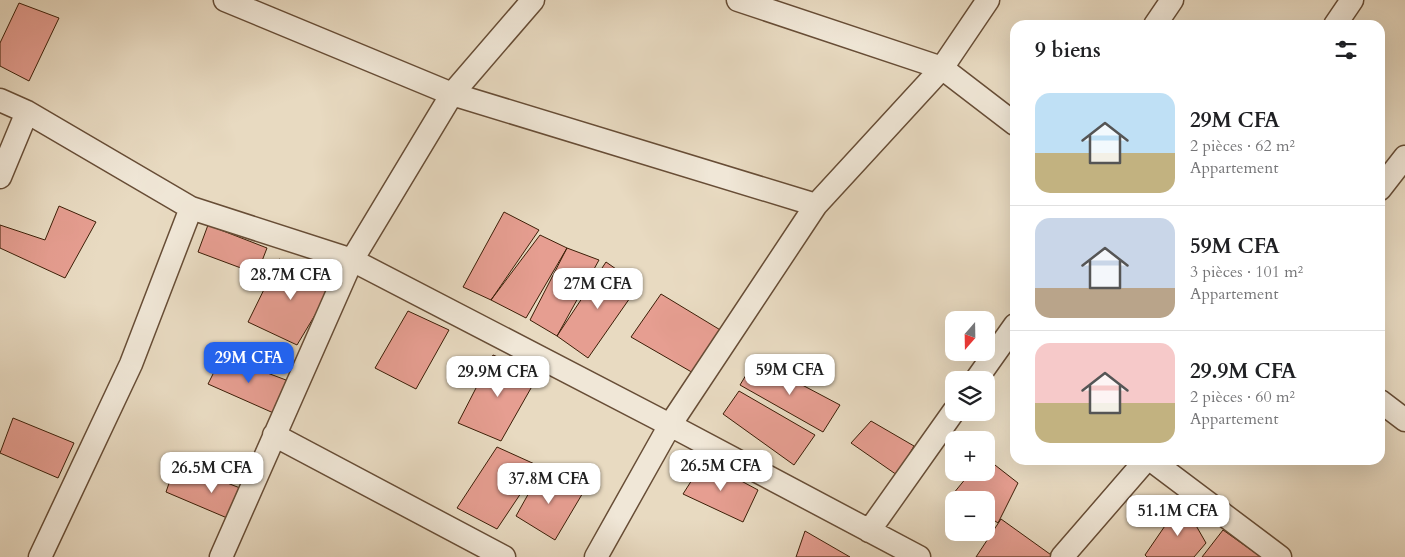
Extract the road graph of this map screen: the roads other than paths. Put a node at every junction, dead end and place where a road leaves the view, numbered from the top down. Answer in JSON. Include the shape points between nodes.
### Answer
{"nodes":[{"id":1,"x":225,"y":0,"type":"edge"},
{"id":2,"x":533,"y":0,"type":"edge"},
{"id":3,"x":738,"y":0,"type":"edge"},
{"id":4,"x":988,"y":0,"type":"edge"},
{"id":5,"x":1172,"y":0,"type":"edge"},
{"id":6,"x":1352,"y":0,"type":"edge"},
{"id":7,"x":1159,"y":20,"type":"edge"},
{"id":8,"x":1338,"y":20,"type":"edge"},
{"id":9,"x":942,"y":68,"type":"junction"},
{"id":10,"x":452,"y":94,"type":"junction"},
{"id":11,"x":0,"y":100,"type":"edge"},
{"id":12,"x":27,"y":112,"type":"junction"},
{"id":13,"x":1010,"y":120,"type":"edge"},
{"id":14,"x":1405,"y":157,"type":"edge"},
{"id":15,"x":0,"y":177,"type":"edge"},
{"id":16,"x":1392,"y":184,"type":"edge"},
{"id":17,"x":816,"y":205,"type":"junction"},
{"id":18,"x":191,"y":208,"type":"junction"},
{"id":19,"x":352,"y":260,"type":"junction"},
{"id":20,"x":1010,"y":332,"type":"edge"},
{"id":21,"x":982,"y":371,"type":"edge"},
{"id":22,"x":1385,"y":405,"type":"edge"},
{"id":23,"x":1405,"y":420,"type":"edge"},
{"id":24,"x":947,"y":421,"type":"edge"},
{"id":25,"x":670,"y":425,"type":"junction"},
{"id":26,"x":274,"y":435,"type":"junction"},
{"id":27,"x":1142,"y":465,"type":"edge"},
{"id":28,"x":1158,"y":465,"type":"edge"},
{"id":29,"x":869,"y":530,"type":"junction"},
{"id":30,"x":40,"y":557,"type":"edge"},
{"id":31,"x":221,"y":557,"type":"edge"},
{"id":32,"x":504,"y":557,"type":"edge"},
{"id":33,"x":596,"y":557,"type":"edge"},
{"id":34,"x":919,"y":557,"type":"edge"},
{"id":35,"x":1062,"y":557,"type":"edge"},
{"id":36,"x":1280,"y":557,"type":"edge"}],
"edges":[{"from":1,"to":10,"type":"street"},
{"from":2,"to":10,"type":"street"},
{"from":3,"to":9,"type":"street"},
{"from":4,"to":9,"type":"street"},
{"from":5,"to":7,"type":"street"},
{"from":6,"to":8,"type":"street"},
{"from":9,"to":13,"type":"street"},
{"from":9,"to":17,"type":"street"},
{"from":10,"to":17,"type":"street"},
{"from":10,"to":19,"type":"street"},
{"from":11,"to":12,"type":"street"},
{"from":12,"to":15,"type":"street"},
{"from":12,"to":18,"type":"street"},
{"from":14,"to":16,"type":"street"},
{"from":17,"to":25,"type":"street"},
{"from":18,"to":19,"type":"street"},
{"from":18,"to":30,"type":"street","via":[[132,364]]},
{"from":19,"to":25,"type":"street"},
{"from":19,"to":26,"type":"street"},
{"from":20,"to":21,"type":"street"},
{"from":22,"to":23,"type":"street"},
{"from":24,"to":29,"type":"street"},
{"from":25,"to":29,"type":"street"},
{"from":25,"to":33,"type":"street"},
{"from":26,"to":31,"type":"street"},
{"from":26,"to":32,"type":"street"},
{"from":27,"to":35,"type":"street"},
{"from":28,"to":36,"type":"street"},
{"from":29,"to":34,"type":"street"}]}
